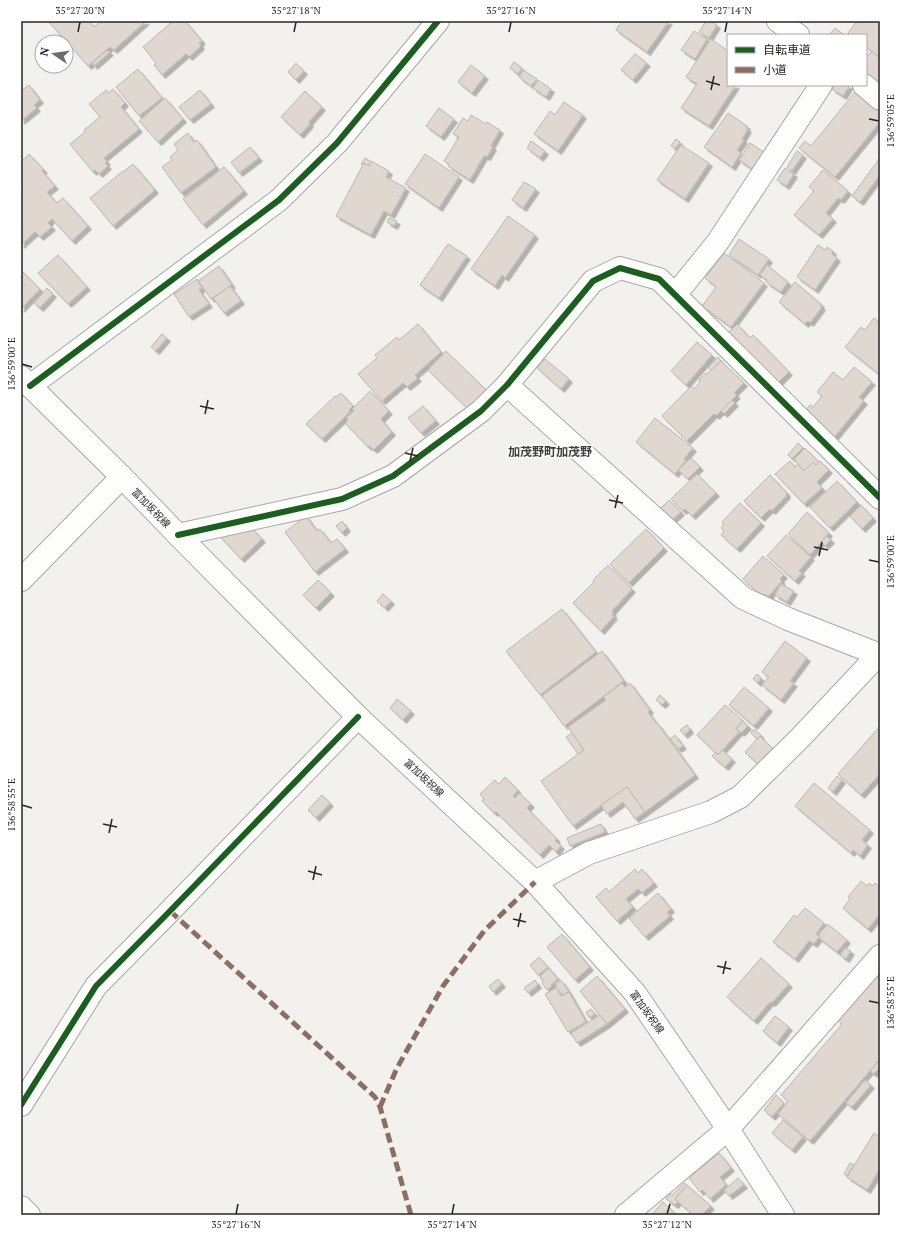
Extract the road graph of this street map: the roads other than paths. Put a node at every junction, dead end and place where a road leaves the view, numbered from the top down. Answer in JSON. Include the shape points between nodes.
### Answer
{"nodes":[{"id":1,"x":438,"y":21,"type":"edge"},
{"id":2,"x":778,"y":21,"type":"edge"},
{"id":3,"x":797,"y":34,"type":"edge"},
{"id":4,"x":821,"y":86,"type":"edge"},
{"id":5,"x":865,"y":86,"type":"edge"},
{"id":6,"x":880,"y":99,"type":"edge"},
{"id":7,"x":675,"y":295,"type":"junction"},
{"id":8,"x":26,"y":382,"type":"edge"},
{"id":9,"x":507,"y":385,"type":"junction"},
{"id":10,"x":122,"y":477,"type":"junction"},
{"id":11,"x":880,"y":498,"type":"edge"},
{"id":12,"x":178,"y":535,"type":"junction"},
{"id":13,"x":21,"y":580,"type":"edge"},
{"id":14,"x":880,"y":654,"type":"edge"},
{"id":15,"x":358,"y":717,"type":"junction"},
{"id":16,"x":535,"y":882,"type":"junction"},
{"id":17,"x":880,"y":956,"type":"edge"},
{"id":18,"x":21,"y":1105,"type":"edge"},
{"id":19,"x":728,"y":1129,"type":"junction"},
{"id":20,"x":21,"y":1207,"type":"edge"},
{"id":21,"x":29,"y":1215,"type":"edge"},
{"id":22,"x":626,"y":1215,"type":"edge"},
{"id":23,"x":783,"y":1215,"type":"edge"}],
"edges":[{"from":1,"to":8,"type":"street","via":[[337,143],[279,200]]},
{"from":2,"to":3,"type":"street"},
{"from":4,"to":7,"type":"street","via":[[718,243]]},
{"from":5,"to":6,"type":"street"},
{"from":7,"to":9,"type":"street","via":[[659,279],[620,268],[593,281]]},
{"from":7,"to":11,"type":"street"},
{"from":8,"to":10,"type":"street","name":"富加坂祝線"},
{"from":9,"to":12,"type":"street","via":[[481,411],[393,476],[342,500]]},
{"from":9,"to":14,"type":"street","via":[[743,598],[788,619]]},
{"from":10,"to":12,"type":"street","name":"富加坂祝線"},
{"from":10,"to":13,"type":"street"},
{"from":12,"to":15,"type":"street","name":"富加坂祝線"},
{"from":14,"to":16,"type":"street","via":[[740,797],[711,812],[589,853]]},
{"from":15,"to":16,"type":"street","name":"富加坂祝線"},
{"from":15,"to":18,"type":"street","via":[[96,986]]},
{"from":16,"to":19,"type":"street","name":"富加坂祝線","via":[[635,993]]},
{"from":17,"to":19,"type":"street"},
{"from":19,"to":22,"type":"street"},
{"from":19,"to":23,"type":"street","name":"富加坂祝線"},
{"from":20,"to":21,"type":"street"}]}
